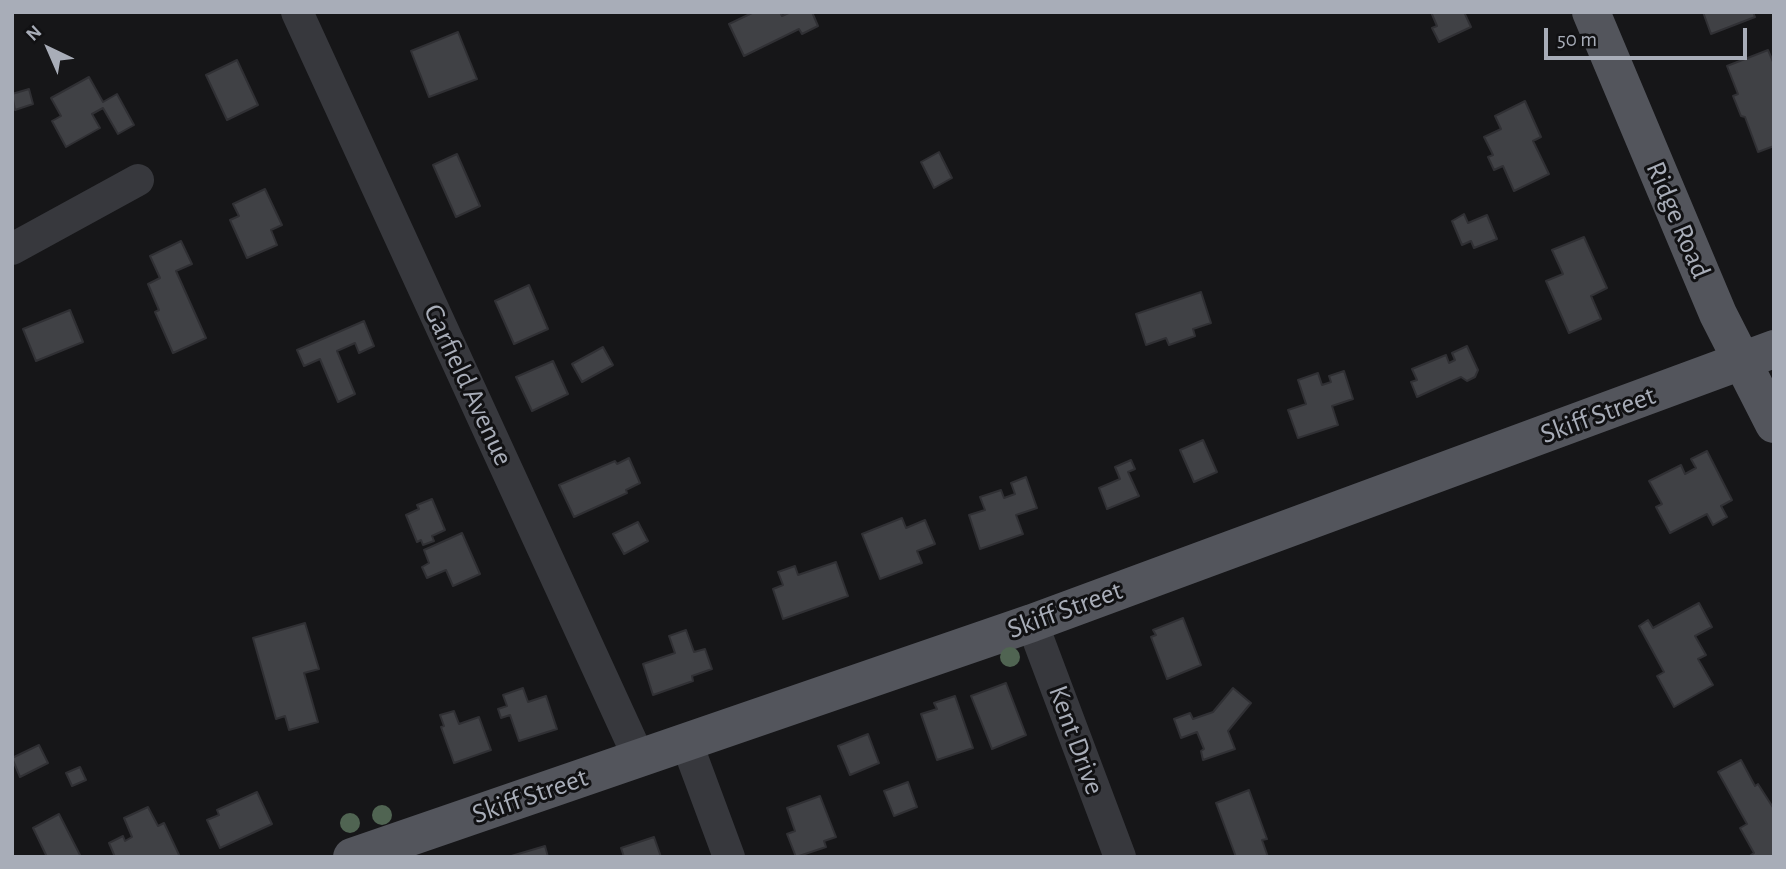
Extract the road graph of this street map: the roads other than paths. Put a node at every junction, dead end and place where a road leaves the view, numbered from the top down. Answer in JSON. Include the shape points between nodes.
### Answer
{"nodes":[{"id":1,"x":298,"y":12,"type":"edge"},
{"id":2,"x":1591,"y":12,"type":"edge"},
{"id":3,"x":138,"y":180,"type":"dead end"},
{"id":4,"x":12,"y":248,"type":"edge"},
{"id":5,"x":1758,"y":355,"type":"edge"},
{"id":6,"x":1774,"y":424,"type":"edge"},
{"id":7,"x":1032,"y":623,"type":"junction"},
{"id":8,"x":686,"y":741,"type":"junction"},
{"id":9,"x":639,"y":758,"type":"junction"},
{"id":10,"x":352,"y":857,"type":"edge"},
{"id":11,"x":729,"y":857,"type":"edge"},
{"id":12,"x":1120,"y":857,"type":"edge"}],
"edges":[{"from":1,"to":9,"type":"street","name":"Garfield Avenue"},
{"from":2,"to":5,"type":"main road","name":"Ridge Road","via":[[1718,314]]},
{"from":3,"to":4,"type":"street"},
{"from":5,"to":6,"type":"main road","name":"Ridge Road"},
{"from":5,"to":7,"type":"main road","name":"Skiff Street"},
{"from":7,"to":8,"type":"main road","name":"Skiff Street"},
{"from":7,"to":12,"type":"street","name":"Kent Drive"},
{"from":8,"to":9,"type":"main road","name":"Skiff Street"},
{"from":8,"to":11,"type":"street"},
{"from":9,"to":10,"type":"main road","name":"Skiff Street"}]}
